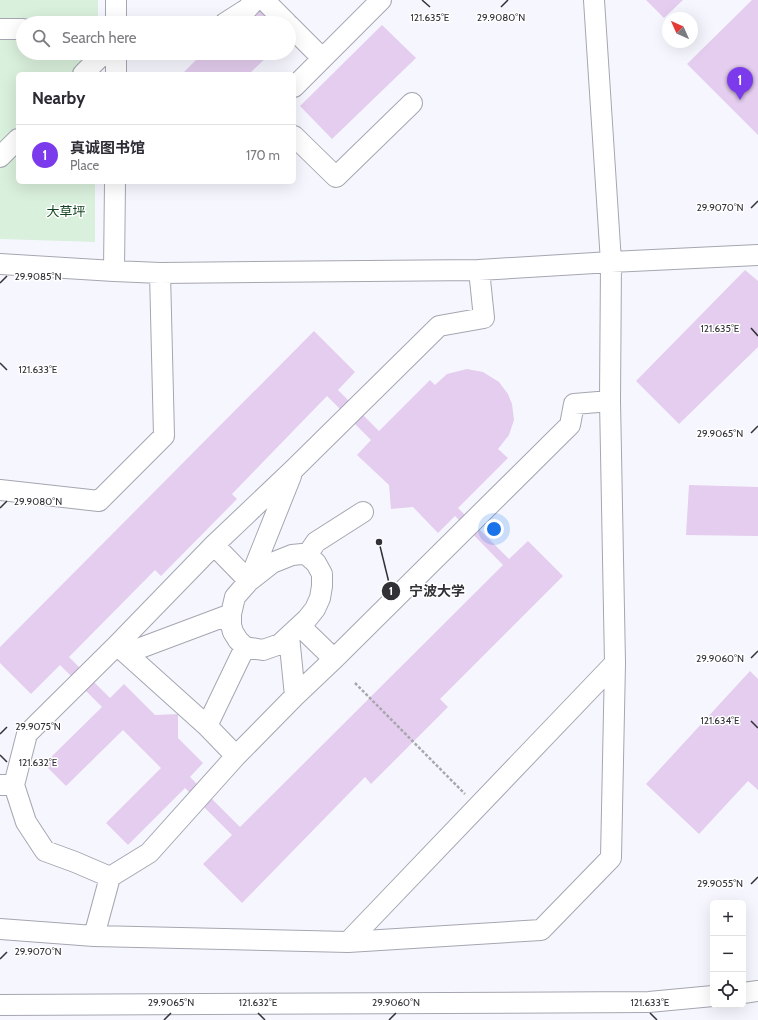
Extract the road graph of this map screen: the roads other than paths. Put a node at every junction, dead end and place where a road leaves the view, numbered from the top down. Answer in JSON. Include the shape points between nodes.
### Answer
{"nodes":[{"id":1,"x":116,"y":0,"type":"edge"},
{"id":2,"x":255,"y":0,"type":"edge"},
{"id":3,"x":264,"y":0,"type":"edge"},
{"id":4,"x":381,"y":0,"type":"edge"},
{"id":5,"x":594,"y":0,"type":"edge"},
{"id":6,"x":116,"y":16,"type":"edge"},
{"id":7,"x":236,"y":16,"type":"edge"},
{"id":8,"x":280,"y":16,"type":"edge"},
{"id":9,"x":0,"y":29,"type":"edge"},
{"id":10,"x":16,"y":29,"type":"edge"},
{"id":11,"x":296,"y":32,"type":"edge"},
{"id":12,"x":322,"y":58,"type":"junction"},
{"id":13,"x":97,"y":60,"type":"edge"},
{"id":14,"x":116,"y":60,"type":"edge"},
{"id":15,"x":85,"y":72,"type":"edge"},
{"id":16,"x":116,"y":72,"type":"edge"},
{"id":17,"x":296,"y":85,"type":"edge"},
{"id":18,"x":412,"y":103,"type":"dead end"},
{"id":19,"x":296,"y":138,"type":"edge"},
{"id":20,"x":16,"y":141,"type":"edge"},
{"id":21,"x":0,"y":157,"type":"edge"},
{"id":22,"x":115,"y":184,"type":"edge"},
{"id":23,"x":758,"y":255,"type":"edge"},
{"id":24,"x":611,"y":262,"type":"junction"},
{"id":25,"x":0,"y":264,"type":"edge"},
{"id":26,"x":479,"y":270,"type":"junction"},
{"id":27,"x":114,"y":271,"type":"junction"},
{"id":28,"x":160,"y":273,"type":"junction"},
{"id":29,"x":610,"y":401,"type":"junction"},
{"id":30,"x":294,"y":468,"type":"junction"},
{"id":31,"x":0,"y":490,"type":"edge"},
{"id":32,"x":363,"y":512,"type":"dead end"},
{"id":33,"x":214,"y":545,"type":"junction"},
{"id":34,"x":307,"y":555,"type":"junction"},
{"id":35,"x":249,"y":581,"type":"junction"},
{"id":36,"x":231,"y":614,"type":"junction"},
{"id":37,"x":294,"y":631,"type":"junction"},
{"id":38,"x":245,"y":647,"type":"junction"},
{"id":39,"x":122,"y":649,"type":"junction"},
{"id":40,"x":334,"y":658,"type":"junction"},
{"id":41,"x":615,"y":663,"type":"junction"},
{"id":42,"x":294,"y":696,"type":"junction"},
{"id":43,"x":207,"y":726,"type":"junction"},
{"id":44,"x":236,"y":756,"type":"junction"},
{"id":45,"x":7,"y":785,"type":"edge"},
{"id":46,"x":110,"y":877,"type":"junction"},
{"id":47,"x":0,"y":929,"type":"edge"},
{"id":48,"x":94,"y":936,"type":"junction"},
{"id":49,"x":348,"y":942,"type":"junction"},
{"id":50,"x":758,"y":991,"type":"edge"},
{"id":51,"x":746,"y":993,"type":"edge"},
{"id":52,"x":710,"y":996,"type":"edge"},
{"id":53,"x":0,"y":1005,"type":"edge"}],
"edges":[{"from":1,"to":6,"type":"street"},
{"from":2,"to":7,"type":"street"},
{"from":3,"to":8,"type":"street"},
{"from":4,"to":12,"type":"street"},
{"from":5,"to":24,"type":"street"},
{"from":9,"to":10,"type":"street"},
{"from":11,"to":12,"type":"street"},
{"from":12,"to":17,"type":"street"},
{"from":13,"to":15,"type":"street"},
{"from":14,"to":16,"type":"street"},
{"from":18,"to":19,"type":"street","via":[[336,177]]},
{"from":20,"to":21,"type":"street"},
{"from":22,"to":27,"type":"street"},
{"from":23,"to":24,"type":"street"},
{"from":24,"to":26,"type":"street"},
{"from":24,"to":29,"type":"street"},
{"from":25,"to":27,"type":"street"},
{"from":26,"to":28,"type":"street"},
{"from":26,"to":30,"type":"street","via":[[484,318],[439,326]]},
{"from":27,"to":28,"type":"street"},
{"from":28,"to":31,"type":"street","via":[[164,436],[99,501]]},
{"from":29,"to":40,"type":"street","via":[[574,404],[570,425]]},
{"from":29,"to":41,"type":"street"},
{"from":30,"to":33,"type":"street"},
{"from":30,"to":35,"type":"street"},
{"from":32,"to":34,"type":"street","via":[[316,542]]},
{"from":33,"to":35,"type":"street"},
{"from":33,"to":39,"type":"street"},
{"from":34,"to":35,"type":"street","via":[[292,554],[272,563]]},
{"from":34,"to":37,"type":"street","via":[[316,563],[322,574],[320,598],[315,609]]},
{"from":35,"to":36,"type":"street","via":[[235,597]]},
{"from":36,"to":38,"type":"street","via":[[233,632]]},
{"from":36,"to":39,"type":"street"},
{"from":37,"to":38,"type":"street","via":[[280,644],[263,650]]},
{"from":37,"to":40,"type":"street"},
{"from":37,"to":42,"type":"street"},
{"from":38,"to":43,"type":"street"},
{"from":39,"to":43,"type":"street"},
{"from":39,"to":45,"type":"street","via":[[26,734]]},
{"from":40,"to":42,"type":"street"},
{"from":41,"to":49,"type":"street"},
{"from":41,"to":49,"type":"street","via":[[611,858],[541,930]]},
{"from":42,"to":44,"type":"street"},
{"from":43,"to":44,"type":"street"},
{"from":44,"to":46,"type":"street","via":[[149,853]]},
{"from":45,"to":46,"type":"street","via":[[45,851]]},
{"from":46,"to":48,"type":"street"},
{"from":47,"to":48,"type":"street"},
{"from":48,"to":49,"type":"street"},
{"from":50,"to":51,"type":"street"},
{"from":52,"to":53,"type":"street","via":[[649,1002]]}]}
